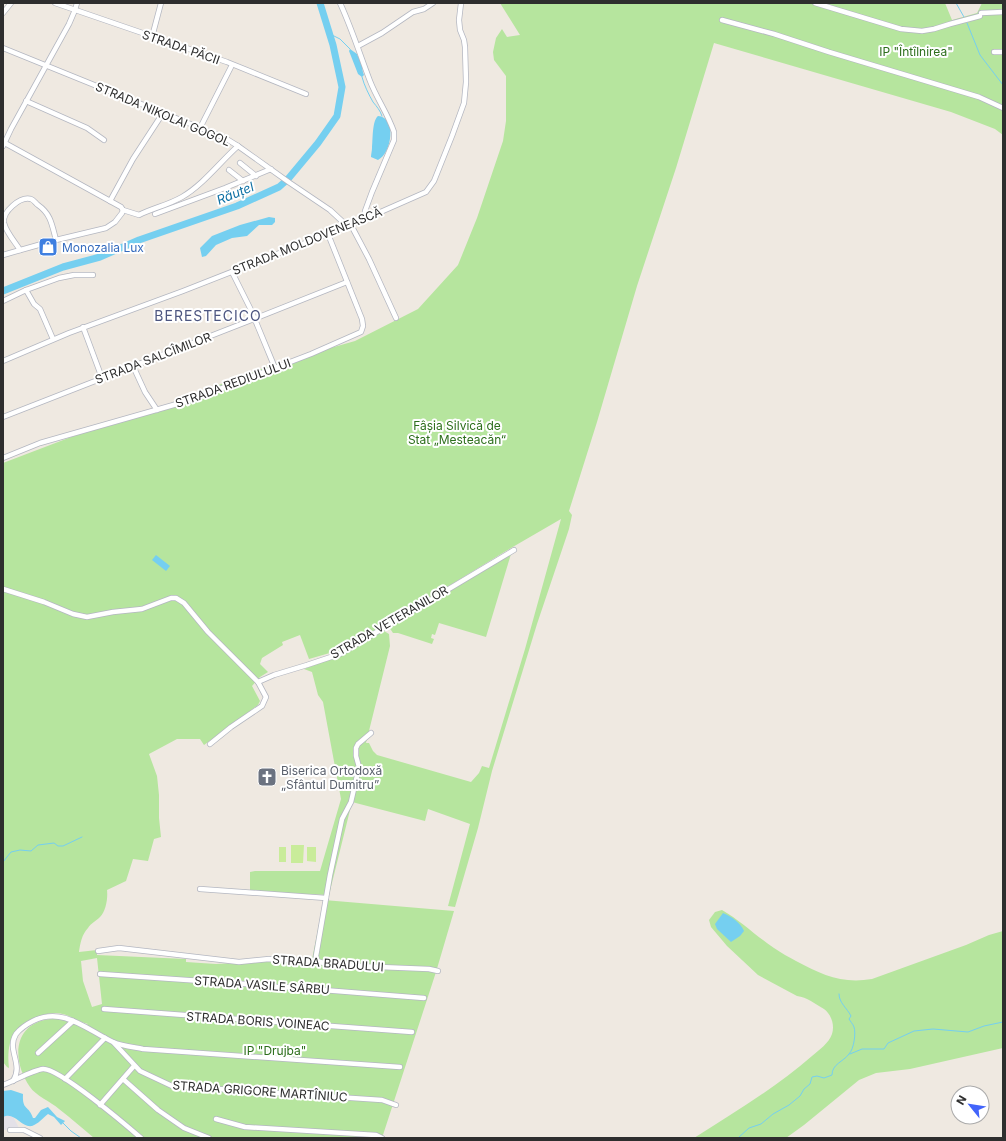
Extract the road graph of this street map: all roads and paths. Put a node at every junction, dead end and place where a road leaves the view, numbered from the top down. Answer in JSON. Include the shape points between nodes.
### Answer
{"nodes":[{"id":1,"x":11,"y":3,"type":"edge"},
{"id":2,"x":55,"y":3,"type":"edge"},
{"id":3,"x":77,"y":3,"type":"edge"},
{"id":4,"x":161,"y":3,"type":"edge"},
{"id":5,"x":340,"y":3,"type":"edge"},
{"id":6,"x":433,"y":3,"type":"edge"},
{"id":7,"x":462,"y":3,"type":"edge"},
{"id":8,"x":815,"y":3,"type":"edge"},
{"id":9,"x":75,"y":10,"type":"junction"},
{"id":10,"x":1003,"y":12,"type":"edge"},
{"id":11,"x":3,"y":13,"type":"edge"},
{"id":12,"x":722,"y":20,"type":"dead end"},
{"id":13,"x":152,"y":37,"type":"junction"},
{"id":14,"x":358,"y":46,"type":"junction"},
{"id":15,"x":3,"y":48,"type":"edge"},
{"id":16,"x":994,"y":52,"type":"dead end"},
{"id":17,"x":1003,"y":52,"type":"edge"},
{"id":18,"x":232,"y":65,"type":"junction"},
{"id":19,"x":47,"y":66,"type":"junction"},
{"id":20,"x":306,"y":94,"type":"dead end"},
{"id":21,"x":26,"y":101,"type":"junction"},
{"id":22,"x":1003,"y":108,"type":"edge"},
{"id":23,"x":163,"y":113,"type":"junction"},
{"id":24,"x":200,"y":128,"type":"junction"},
{"id":25,"x":104,"y":140,"type":"dead end"},
{"id":26,"x":3,"y":144,"type":"edge"},
{"id":27,"x":238,"y":146,"type":"junction"},
{"id":28,"x":240,"y":163,"type":"dead end"},
{"id":29,"x":271,"y":169,"type":"junction"},
{"id":30,"x":228,"y":170,"type":"dead end"},
{"id":31,"x":256,"y":176,"type":"junction"},
{"id":32,"x":243,"y":181,"type":"junction"},
{"id":33,"x":110,"y":201,"type":"junction"},
{"id":34,"x":123,"y":210,"type":"junction"},
{"id":35,"x":155,"y":214,"type":"dead end"},
{"id":36,"x":364,"y":219,"type":"junction"},
{"id":37,"x":351,"y":225,"type":"junction"},
{"id":38,"x":328,"y":234,"type":"junction"},
{"id":39,"x":56,"y":240,"type":"junction"},
{"id":40,"x":20,"y":250,"type":"junction"},
{"id":41,"x":3,"y":255,"type":"edge"},
{"id":42,"x":232,"y":272,"type":"junction"},
{"id":43,"x":93,"y":275,"type":"dead end"},
{"id":44,"x":347,"y":282,"type":"junction"},
{"id":45,"x":26,"y":290,"type":"junction"},
{"id":46,"x":3,"y":301,"type":"edge"},
{"id":47,"x":396,"y":318,"type":"dead end"},
{"id":48,"x":254,"y":320,"type":"junction"},
{"id":49,"x":83,"y":328,"type":"junction"},
{"id":50,"x":53,"y":339,"type":"junction"},
{"id":51,"x":3,"y":361,"type":"edge"},
{"id":52,"x":133,"y":366,"type":"junction"},
{"id":53,"x":275,"y":368,"type":"junction"},
{"id":54,"x":102,"y":378,"type":"junction"},
{"id":55,"x":157,"y":410,"type":"junction"},
{"id":56,"x":3,"y":417,"type":"edge"},
{"id":57,"x":3,"y":458,"type":"edge"},
{"id":58,"x":514,"y":550,"type":"dead end"},
{"id":59,"x":3,"y":589,"type":"edge"},
{"id":60,"x":258,"y":682,"type":"junction"},
{"id":61,"x":371,"y":732,"type":"dead end"},
{"id":62,"x":210,"y":744,"type":"dead end"},
{"id":63,"x":200,"y":889,"type":"dead end"},
{"id":64,"x":326,"y":898,"type":"junction"},
{"id":65,"x":98,"y":951,"type":"dead end"},
{"id":66,"x":317,"y":961,"type":"junction"},
{"id":67,"x":438,"y":971,"type":"dead end"},
{"id":68,"x":100,"y":974,"type":"dead end"},
{"id":69,"x":424,"y":998,"type":"dead end"},
{"id":70,"x":104,"y":1008,"type":"dead end"},
{"id":71,"x":73,"y":1021,"type":"junction"},
{"id":72,"x":412,"y":1032,"type":"dead end"},
{"id":73,"x":105,"y":1038,"type":"junction"},
{"id":74,"x":114,"y":1043,"type":"junction"},
{"id":75,"x":38,"y":1053,"type":"dead end"},
{"id":76,"x":134,"y":1066,"type":"junction"},
{"id":77,"x":400,"y":1067,"type":"dead end"},
{"id":78,"x":65,"y":1079,"type":"junction"},
{"id":79,"x":122,"y":1079,"type":"junction"},
{"id":80,"x":13,"y":1081,"type":"junction"},
{"id":81,"x":3,"y":1085,"type":"edge"},
{"id":82,"x":100,"y":1105,"type":"junction"},
{"id":83,"x":396,"y":1105,"type":"dead end"},
{"id":84,"x":216,"y":1119,"type":"dead end"},
{"id":85,"x":10,"y":1130,"type":"dead end"},
{"id":86,"x":40,"y":1138,"type":"edge"},
{"id":87,"x":142,"y":1138,"type":"edge"},
{"id":88,"x":210,"y":1138,"type":"edge"},
{"id":89,"x":382,"y":1138,"type":"edge"}],
"edges":[{"from":1,"to":11,"type":"street"},
{"from":2,"to":9,"type":"street","name":"STRADA PĂCII"},
{"from":3,"to":9,"type":"street"},
{"from":4,"to":13,"type":"street"},
{"from":5,"to":14,"type":"street"},
{"from":6,"to":14,"type":"street","via":[[424,10],[413,12]]},
{"from":7,"to":36,"type":"street","name":"STRADA MOLDOVENEASCĂ","via":[[459,20],[466,47],[465,93],[461,111],[434,181],[423,193]]},
{"from":8,"to":10,"type":"street","via":[[914,31],[934,29],[981,15]]},
{"from":9,"to":13,"type":"street","name":"STRADA PĂCII"},
{"from":9,"to":19,"type":"street"},
{"from":12,"to":22,"type":"street","via":[[979,97]]},
{"from":13,"to":18,"type":"street","name":"STRADA PĂCII"},
{"from":14,"to":36,"type":"street","via":[[394,136]]},
{"from":15,"to":19,"type":"street","name":"STRADA NIKOLAI GOGOL"},
{"from":16,"to":17,"type":"street"},
{"from":18,"to":20,"type":"street","name":"STRADA PĂCII"},
{"from":18,"to":24,"type":"street"},
{"from":19,"to":21,"type":"street"},
{"from":19,"to":23,"type":"street","name":"STRADA NIKOLAI GOGOL"},
{"from":21,"to":25,"type":"street","via":[[87,128]]},
{"from":21,"to":26,"type":"street"},
{"from":23,"to":24,"type":"street","name":"STRADA NIKOLAI GOGOL"},
{"from":23,"to":33,"type":"street"},
{"from":24,"to":27,"type":"street","name":"STRADA NIKOLAI GOGOL"},
{"from":26,"to":33,"type":"street"},
{"from":27,"to":29,"type":"street","name":"STRADA NIKOLAI GOGOL"},
{"from":27,"to":34,"type":"street","via":[[193,190],[182,197],[139,215]]},
{"from":28,"to":31,"type":"street"},
{"from":29,"to":31,"type":"street"},
{"from":29,"to":37,"type":"street","name":"STRADA NIKOLAI GOGOL","via":[[330,210],[344,223]]},
{"from":30,"to":32,"type":"street"},
{"from":31,"to":32,"type":"street"},
{"from":32,"to":35,"type":"street"},
{"from":33,"to":34,"type":"street"},
{"from":34,"to":39,"type":"street","via":[[110,226]]},
{"from":36,"to":37,"type":"street","name":"STRADA MOLDOVENEASCĂ"},
{"from":37,"to":38,"type":"street","name":"STRADA MOLDOVENEASCĂ"},
{"from":37,"to":47,"type":"street"},
{"from":38,"to":42,"type":"street","name":"STRADA MOLDOVENEASCĂ"},
{"from":38,"to":44,"type":"street","name":"STRADA REDIULULUI"},
{"from":39,"to":40,"type":"street"},
{"from":39,"to":40,"type":"street","via":[[47,212],[31,199],[27,199],[8,210],[4,219],[6,228]]},
{"from":40,"to":41,"type":"street"},
{"from":42,"to":48,"type":"street"},
{"from":42,"to":49,"type":"street","name":"STRADA MOLDOVENEASCĂ"},
{"from":43,"to":45,"type":"street","via":[[66,276]]},
{"from":44,"to":48,"type":"street","name":"STRADA SALCÎMILOR"},
{"from":44,"to":53,"type":"street","name":"STRADA REDIULULUI","via":[[363,323],[361,332]]},
{"from":45,"to":46,"type":"street"},
{"from":45,"to":50,"type":"street","via":[[40,309]]},
{"from":48,"to":52,"type":"street","name":"STRADA SALCÎMILOR"},
{"from":48,"to":53,"type":"street"},
{"from":49,"to":50,"type":"street","name":"STRADA MOLDOVENEASCĂ"},
{"from":49,"to":54,"type":"street"},
{"from":50,"to":51,"type":"street","name":"STRADA MOLDOVENEASCĂ"},
{"from":52,"to":54,"type":"street","name":"STRADA SALCÎMILOR"},
{"from":52,"to":55,"type":"street"},
{"from":53,"to":55,"type":"street","name":"STRADA REDIULULUI"},
{"from":54,"to":56,"type":"street","name":"STRADA SALCÎMILOR"},
{"from":55,"to":57,"type":"street","name":"STRADA REDIULULUI","via":[[40,444]]},
{"from":58,"to":60,"type":"street","name":"STRADA VETERANILOR","via":[[340,654]]},
{"from":59,"to":60,"type":"street","via":[[87,617],[142,609],[176,598],[184,603],[208,632]]},
{"from":60,"to":62,"type":"street","via":[[266,697],[264,703]]},
{"from":61,"to":64,"type":"street","via":[[356,748],[359,767],[351,802],[342,819]]},
{"from":63,"to":64,"type":"street"},
{"from":64,"to":66,"type":"street"},
{"from":65,"to":66,"type":"street","name":"STRADA BRADULUI","via":[[119,948],[239,962],[269,959]]},
{"from":66,"to":67,"type":"street","name":"STRADA BRADULUI","via":[[330,965]]},
{"from":68,"to":69,"type":"street","name":"STRADA VASILE SÂRBU"},
{"from":70,"to":72,"type":"street","name":"STRADA BORIS VOINEAC"},
{"from":71,"to":73,"type":"street"},
{"from":71,"to":75,"type":"street"},
{"from":71,"to":80,"type":"street","via":[[62,1016],[48,1016],[35,1020],[16,1034],[13,1050],[18,1072]]},
{"from":73,"to":74,"type":"street"},
{"from":73,"to":78,"type":"street"},
{"from":74,"to":76,"type":"street","name":"STRADA GRIGORE MARTÎNIUC"},
{"from":74,"to":77,"type":"street","via":[[143,1049]]},
{"from":76,"to":79,"type":"street"},
{"from":76,"to":83,"type":"street","name":"STRADA GRIGORE MARTÎNIUC","via":[[158,1080],[177,1087],[382,1100]]},
{"from":78,"to":80,"type":"street","via":[[52,1071],[41,1069]]},
{"from":78,"to":82,"type":"street"},
{"from":79,"to":82,"type":"street"},
{"from":79,"to":88,"type":"street","via":[[184,1128]]},
{"from":80,"to":81,"type":"street"},
{"from":82,"to":87,"type":"street"},
{"from":84,"to":89,"type":"street","via":[[245,1126],[376,1135]]},
{"from":85,"to":86,"type":"street","via":[[24,1130]]}]}
